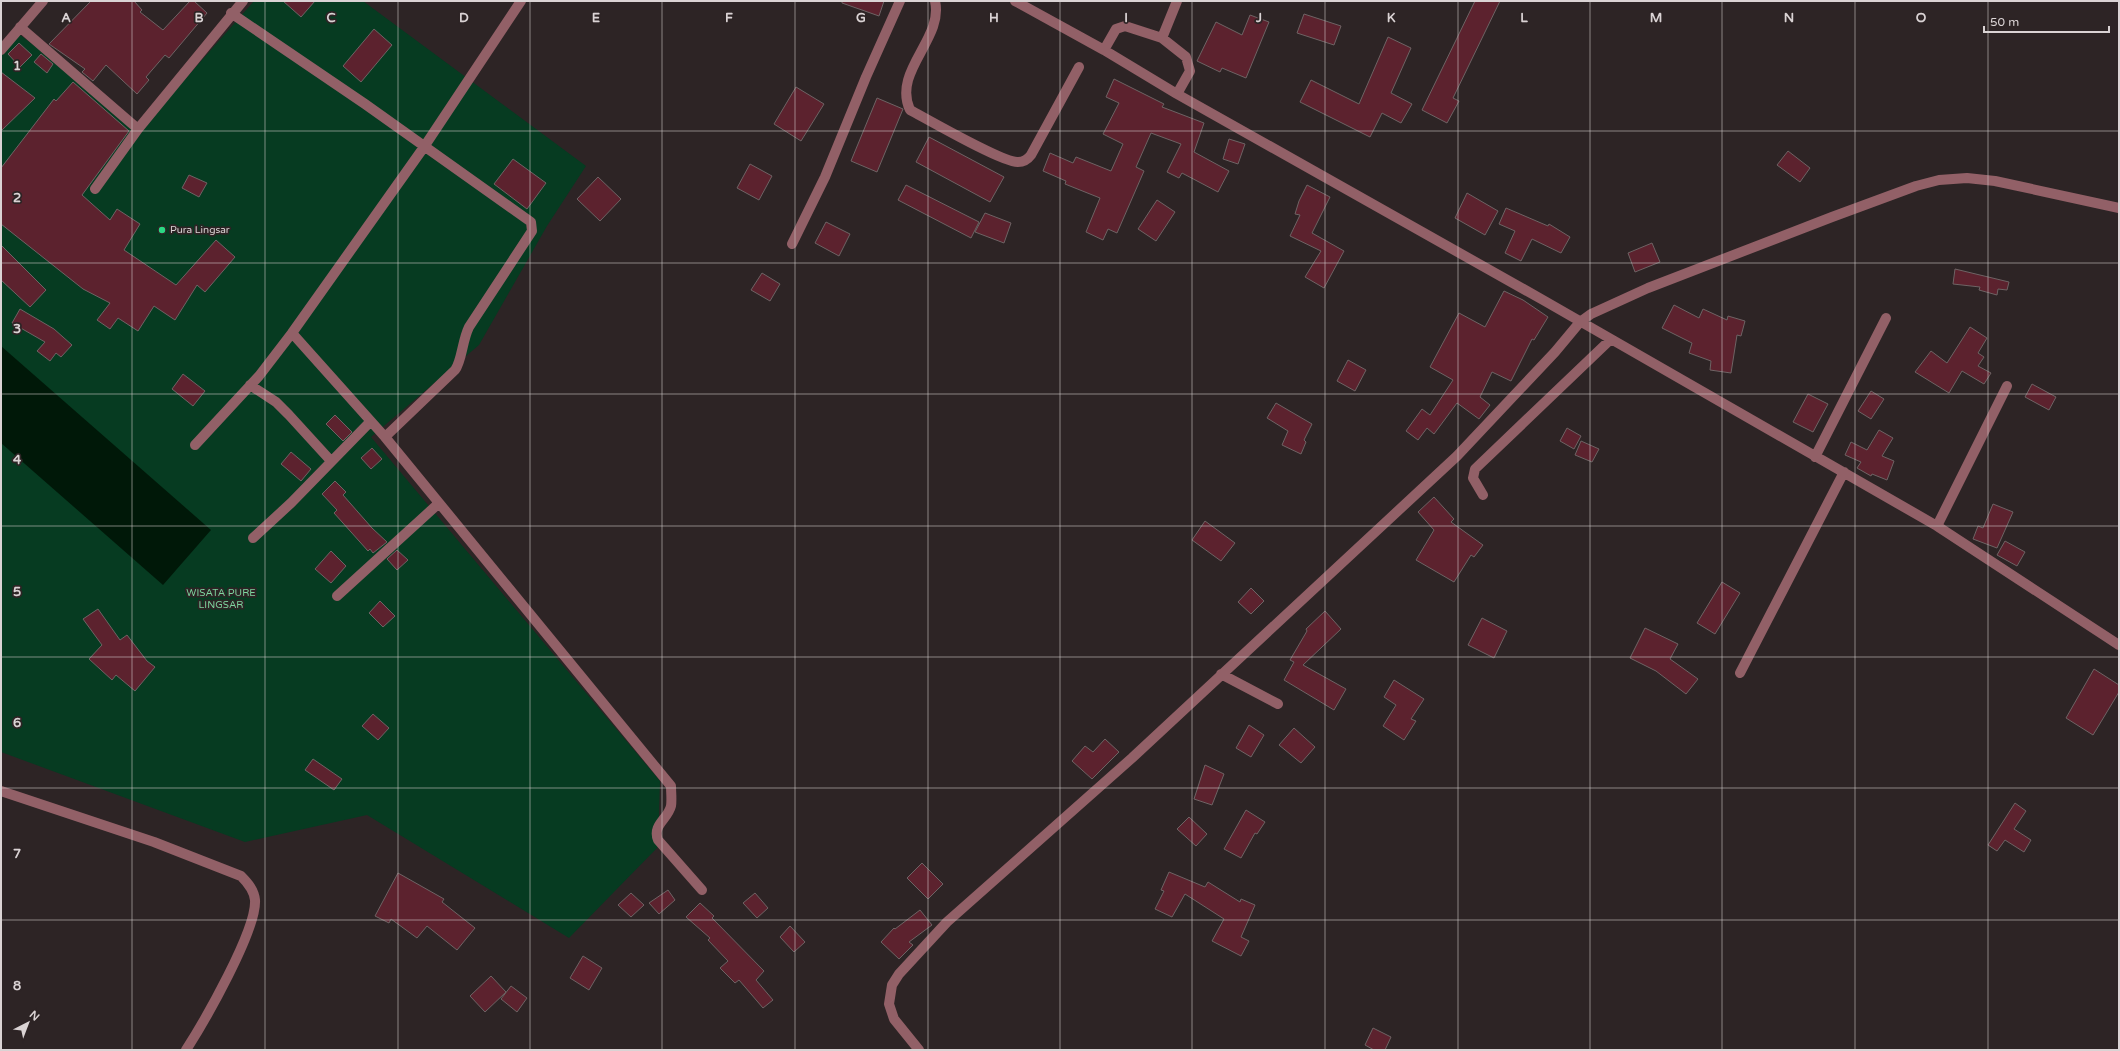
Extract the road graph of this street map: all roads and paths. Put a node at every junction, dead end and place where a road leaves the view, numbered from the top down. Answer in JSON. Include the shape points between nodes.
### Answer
{"nodes":[{"id":1,"x":43,"y":1,"type":"edge"},
{"id":2,"x":243,"y":1,"type":"edge"},
{"id":3,"x":521,"y":1,"type":"edge"},
{"id":4,"x":900,"y":1,"type":"edge"},
{"id":5,"x":935,"y":1,"type":"edge"},
{"id":6,"x":1016,"y":1,"type":"edge"},
{"id":7,"x":1177,"y":1,"type":"edge"},
{"id":8,"x":231,"y":13,"type":"junction"},
{"id":9,"x":20,"y":27,"type":"junction"},
{"id":10,"x":1162,"y":38,"type":"junction"},
{"id":11,"x":1,"y":50,"type":"edge"},
{"id":12,"x":1104,"y":50,"type":"junction"},
{"id":13,"x":1080,"y":67,"type":"dead end"},
{"id":14,"x":1177,"y":94,"type":"junction"},
{"id":15,"x":138,"y":129,"type":"junction"},
{"id":16,"x":424,"y":147,"type":"junction"},
{"id":17,"x":95,"y":189,"type":"dead end"},
{"id":18,"x":2119,"y":208,"type":"edge"},
{"id":19,"x":792,"y":244,"type":"dead end"},
{"id":20,"x":1886,"y":318,"type":"dead end"},
{"id":21,"x":1580,"y":322,"type":"junction"},
{"id":22,"x":292,"y":332,"type":"junction"},
{"id":23,"x":1610,"y":340,"type":"junction"},
{"id":24,"x":250,"y":385,"type":"junction"},
{"id":25,"x":2007,"y":386,"type":"dead end"},
{"id":26,"x":370,"y":422,"type":"junction"},
{"id":27,"x":384,"y":437,"type":"junction"},
{"id":28,"x":196,"y":445,"type":"dead end"},
{"id":29,"x":1815,"y":457,"type":"junction"},
{"id":30,"x":331,"y":461,"type":"junction"},
{"id":31,"x":1844,"y":472,"type":"junction"},
{"id":32,"x":1482,"y":495,"type":"dead end"},
{"id":33,"x":438,"y":504,"type":"junction"},
{"id":34,"x":1937,"y":526,"type":"junction"},
{"id":35,"x":253,"y":538,"type":"dead end"},
{"id":36,"x":338,"y":596,"type":"dead end"},
{"id":37,"x":2119,"y":645,"type":"edge"},
{"id":38,"x":1740,"y":673,"type":"dead end"},
{"id":39,"x":1222,"y":674,"type":"junction"},
{"id":40,"x":1278,"y":704,"type":"dead end"},
{"id":41,"x":1,"y":792,"type":"edge"},
{"id":42,"x":702,"y":890,"type":"dead end"},
{"id":43,"x":186,"y":1050,"type":"edge"},
{"id":44,"x":919,"y":1050,"type":"edge"}],
"edges":[{"from":1,"to":9,"type":"street"},
{"from":2,"to":8,"type":"street"},
{"from":3,"to":16,"type":"street"},
{"from":4,"to":19,"type":"street","via":[[825,178]]},
{"from":5,"to":13,"type":"street","via":[[936,18],[906,86],[905,100],[910,110],[992,153],[1017,163],[1027,160]]},
{"from":6,"to":12,"type":"street"},
{"from":7,"to":10,"type":"street"},
{"from":8,"to":15,"type":"street"},
{"from":8,"to":16,"type":"street"},
{"from":9,"to":11,"type":"street"},
{"from":9,"to":15,"type":"street"},
{"from":10,"to":12,"type":"street","via":[[1125,26],[1116,29]]},
{"from":10,"to":14,"type":"street","via":[[1186,57],[1189,64],[1190,71]]},
{"from":12,"to":14,"type":"street"},
{"from":14,"to":21,"type":"street"},
{"from":15,"to":17,"type":"street"},
{"from":16,"to":22,"type":"street"},
{"from":16,"to":27,"type":"street","via":[[531,222],[532,231],[469,327],[455,370]]},
{"from":18,"to":21,"type":"street","via":[[1995,181],[1967,178],[1939,180],[1860,206],[1648,288],[1591,314]]},
{"from":20,"to":29,"type":"street"},
{"from":21,"to":23,"type":"street"},
{"from":21,"to":39,"type":"street","via":[[1457,456]]},
{"from":22,"to":24,"type":"street"},
{"from":22,"to":26,"type":"street"},
{"from":23,"to":29,"type":"street"},
{"from":23,"to":32,"type":"street","via":[[1475,469],[1473,478]]},
{"from":24,"to":28,"type":"street"},
{"from":24,"to":30,"type":"street","via":[[276,402]]},
{"from":25,"to":34,"type":"street"},
{"from":26,"to":27,"type":"street"},
{"from":26,"to":30,"type":"street"},
{"from":27,"to":33,"type":"street"},
{"from":29,"to":31,"type":"street"},
{"from":30,"to":35,"type":"street"},
{"from":31,"to":34,"type":"street"},
{"from":31,"to":38,"type":"street"},
{"from":33,"to":36,"type":"street"},
{"from":33,"to":42,"type":"street","via":[[671,786],[671,805],[655,834]]},
{"from":34,"to":37,"type":"street"},
{"from":39,"to":40,"type":"street"},
{"from":39,"to":44,"type":"street","via":[[1132,758],[947,922],[899,974],[892,986],[889,1004],[894,1019]]},
{"from":41,"to":43,"type":"street","via":[[154,842],[242,876],[251,887],[255,908],[249,928],[223,987]]}]}
